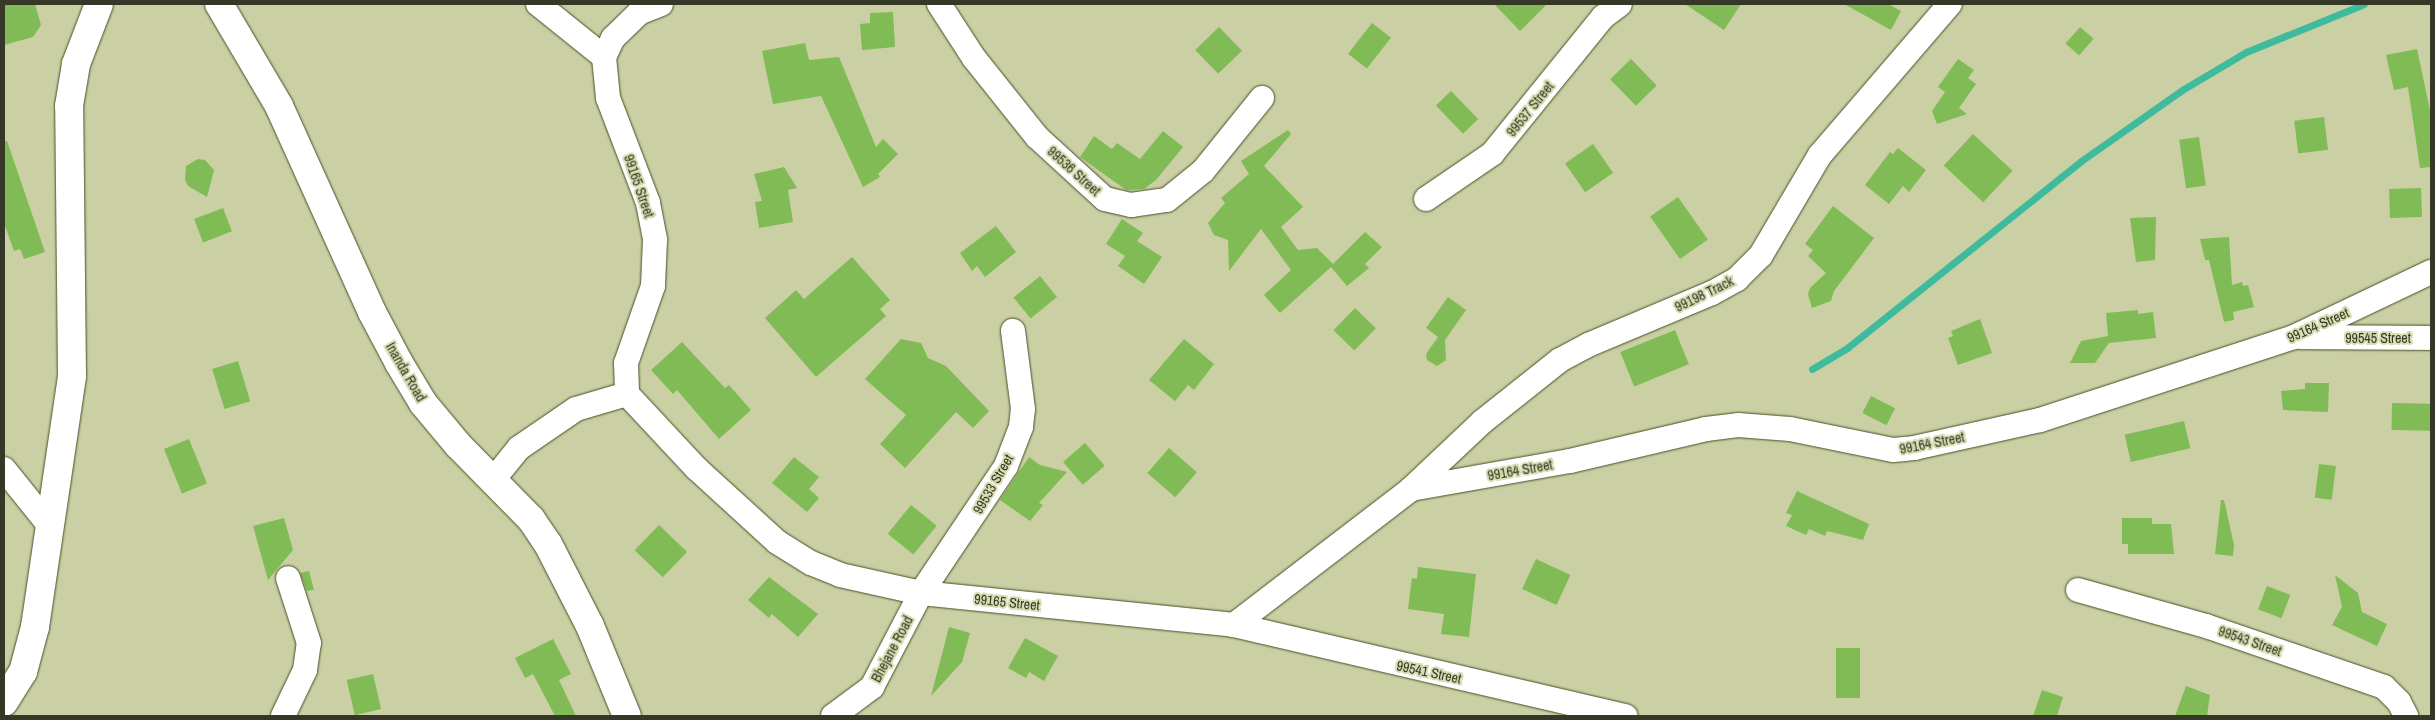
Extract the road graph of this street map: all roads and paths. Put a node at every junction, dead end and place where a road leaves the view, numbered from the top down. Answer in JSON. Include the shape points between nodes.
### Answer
{"nodes":[{"id":1,"x":99,"y":4,"type":"edge"},
{"id":2,"x":219,"y":4,"type":"edge"},
{"id":3,"x":538,"y":4,"type":"edge"},
{"id":4,"x":661,"y":4,"type":"edge"},
{"id":5,"x":939,"y":4,"type":"edge"},
{"id":6,"x":1620,"y":4,"type":"edge"},
{"id":7,"x":1950,"y":4,"type":"edge"},
{"id":8,"x":604,"y":58,"type":"junction"},
{"id":9,"x":1262,"y":98,"type":"dead end"},
{"id":10,"x":1426,"y":199,"type":"dead end"},
{"id":11,"x":2431,"y":272,"type":"edge"},
{"id":12,"x":1013,"y":331,"type":"dead end"},
{"id":13,"x":2294,"y":337,"type":"junction"},
{"id":14,"x":2431,"y":338,"type":"edge"},
{"id":15,"x":627,"y":394,"type":"junction"},
{"id":16,"x":4,"y":469,"type":"edge"},
{"id":17,"x":493,"y":480,"type":"junction"},
{"id":18,"x":1411,"y":490,"type":"junction"},
{"id":19,"x":49,"y":524,"type":"junction"},
{"id":20,"x":288,"y":578,"type":"dead end"},
{"id":21,"x":2078,"y":590,"type":"dead end"},
{"id":22,"x":921,"y":593,"type":"junction"},
{"id":23,"x":1234,"y":625,"type":"junction"},
{"id":24,"x":4,"y":702,"type":"edge"},
{"id":25,"x":283,"y":716,"type":"edge"},
{"id":26,"x":627,"y":716,"type":"edge"},
{"id":27,"x":833,"y":716,"type":"edge"},
{"id":28,"x":1626,"y":716,"type":"edge"},
{"id":29,"x":2406,"y":716,"type":"edge"}],
"edges":[{"from":1,"to":19,"type":"street","via":[[76,64],[69,106],[72,376]]},
{"from":2,"to":17,"type":"street","name":"Inanda Road","via":[[279,106],[372,312],[399,363],[423,403]]},
{"from":3,"to":8,"type":"street"},
{"from":4,"to":8,"type":"street","via":[[638,13],[613,38]]},
{"from":5,"to":9,"type":"street","name":"99536 Street","via":[[974,58],[1037,137],[1105,199],[1131,206],[1147,205],[1175,195],[1209,165]]},
{"from":6,"to":10,"type":"street","name":"99537 Street","via":[[1603,17],[1492,154]]},
{"from":7,"to":18,"type":"street","name":"99198 Track","via":[[1826,148],[1800,184],[1760,255],[1737,279],[1712,294],[1588,345],[1560,360],[1482,422]]},
{"from":8,"to":15,"type":"street","name":"99165 Street","via":[[608,98],[648,203],[655,240],[653,286],[626,363]]},
{"from":11,"to":13,"type":"street","name":"99164 Street"},
{"from":12,"to":22,"type":"street","name":"99533 Street","via":[[1023,408],[1021,427],[1006,466]]},
{"from":13,"to":14,"type":"street","name":"99545 Street"},
{"from":13,"to":18,"type":"street","name":"99164 Street","via":[[2040,420],[1914,448],[1893,450],[1790,429],[1738,425],[1706,429],[1570,461]]},
{"from":15,"to":17,"type":"street","via":[[576,409],[519,448]]},
{"from":15,"to":22,"type":"street","name":"99165 Street","via":[[696,468],[777,542],[810,563],[840,575]]},
{"from":16,"to":19,"type":"street"},
{"from":17,"to":26,"type":"street","name":"Inanda Road","via":[[531,519],[568,578]]},
{"from":18,"to":23,"type":"street"},
{"from":19,"to":24,"type":"street","via":[[35,627],[23,672]]},
{"from":20,"to":25,"type":"street","via":[[309,643],[305,670]]},
{"from":21,"to":29,"type":"street","name":"99543 Street","via":[[2206,626],[2384,687],[2399,702]]},
{"from":22,"to":23,"type":"street","name":"99165 Street"},
{"from":22,"to":27,"type":"street","name":"Bhejane Road","via":[[872,687]]},
{"from":23,"to":28,"type":"street","name":"99541 Street"}]}
